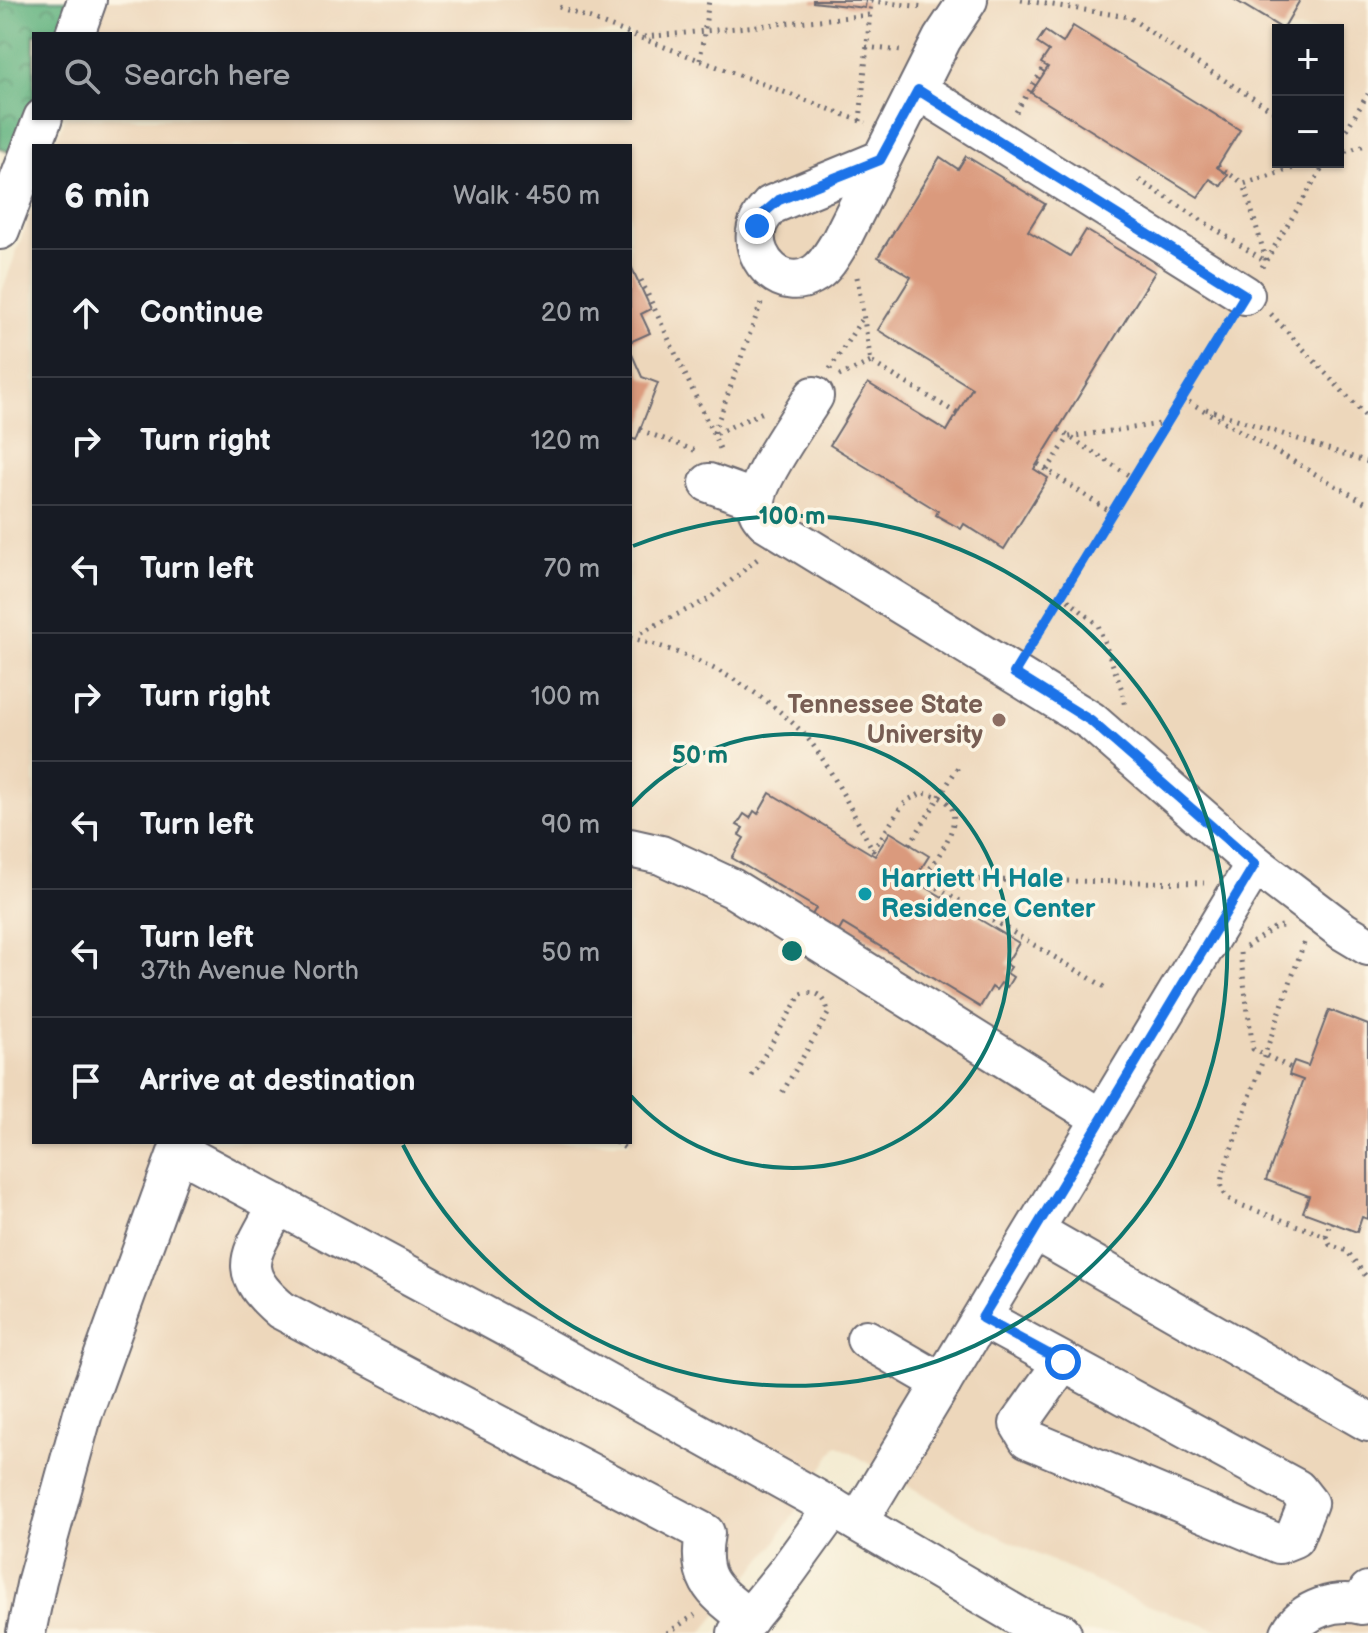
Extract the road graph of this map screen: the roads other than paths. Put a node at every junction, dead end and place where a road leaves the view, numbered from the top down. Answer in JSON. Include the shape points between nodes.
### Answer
{"nodes":[{"id":1,"x":87,"y":0,"type":"edge"},
{"id":2,"x":968,"y":0,"type":"edge"},
{"id":3,"x":76,"y":32,"type":"edge"},
{"id":4,"x":918,"y":90,"type":"junction"},
{"id":5,"x":42,"y":120,"type":"edge"},
{"id":6,"x":33,"y":144,"type":"edge"},
{"id":7,"x":32,"y":147,"type":"edge"},
{"id":8,"x":880,"y":160,"type":"junction"},
{"id":9,"x":0,"y":230,"type":"edge"},
{"id":10,"x":1247,"y":292,"type":"road end"},
{"id":11,"x":817,"y":391,"type":"road end"},
{"id":12,"x":709,"y":483,"type":"dead end"},
{"id":13,"x":756,"y":500,"type":"junction"},
{"id":14,"x":632,"y":848,"type":"edge"},
{"id":15,"x":1255,"y":864,"type":"junction"},
{"id":16,"x":1368,"y":946,"type":"edge"},
{"id":17,"x":1102,"y":1119,"type":"junction"},
{"id":18,"x":179,"y":1147,"type":"edge"},
{"id":19,"x":278,"y":1204,"type":"junction"},
{"id":20,"x":1035,"y":1231,"type":"junction"},
{"id":21,"x":982,"y":1318,"type":"junction"},
{"id":22,"x":866,"y":1339,"type":"dead end"},
{"id":23,"x":1063,"y":1362,"type":"junction"},
{"id":24,"x":942,"y":1383,"type":"junction"},
{"id":25,"x":1368,"y":1422,"type":"edge"},
{"id":26,"x":846,"y":1515,"type":"junction"},
{"id":27,"x":1368,"y":1591,"type":"edge"},
{"id":28,"x":743,"y":1626,"type":"edge"},
{"id":29,"x":26,"y":1633,"type":"edge"},
{"id":30,"x":1062,"y":1633,"type":"edge"},
{"id":31,"x":1290,"y":1633,"type":"edge"}],
"edges":[{"from":1,"to":3,"type":"street"},
{"from":2,"to":4,"type":"street"},
{"from":4,"to":8,"type":"street"},
{"from":4,"to":10,"type":"street"},
{"from":5,"to":6,"type":"street"},
{"from":7,"to":9,"type":"street"},
{"from":8,"to":8,"type":"street","via":[[771,205],[757,226],[757,250],[766,265],[792,280],[815,274],[849,224]]},
{"from":11,"to":13,"type":"street","via":[[762,481]]},
{"from":12,"to":13,"type":"street"},
{"from":13,"to":15,"type":"street","via":[[765,521],[780,531],[1091,721]]},
{"from":14,"to":17,"type":"street","via":[[672,859],[732,888]]},
{"from":15,"to":16,"type":"street"},
{"from":15,"to":17,"type":"street"},
{"from":17,"to":20,"type":"street"},
{"from":18,"to":19,"type":"street"},
{"from":18,"to":29,"type":"street","via":[[83,1413]]},
{"from":19,"to":26,"type":"street"},
{"from":19,"to":28,"type":"street","via":[[250,1266],[260,1292],[281,1310],[705,1533],[704,1574]]},
{"from":20,"to":21,"type":"street"},
{"from":20,"to":25,"type":"street"},
{"from":21,"to":23,"type":"street"},
{"from":21,"to":24,"type":"street"},
{"from":22,"to":24,"type":"street"},
{"from":23,"to":23,"type":"street","via":[[1297,1489],[1308,1503],[1294,1538],[1279,1544],[1028,1439],[1019,1424]]},
{"from":24,"to":26,"type":"street"},
{"from":26,"to":28,"type":"street"},
{"from":26,"to":30,"type":"street","via":[[1023,1619]]},
{"from":27,"to":31,"type":"street","via":[[1362,1605],[1321,1608],[1299,1619]]}]}
